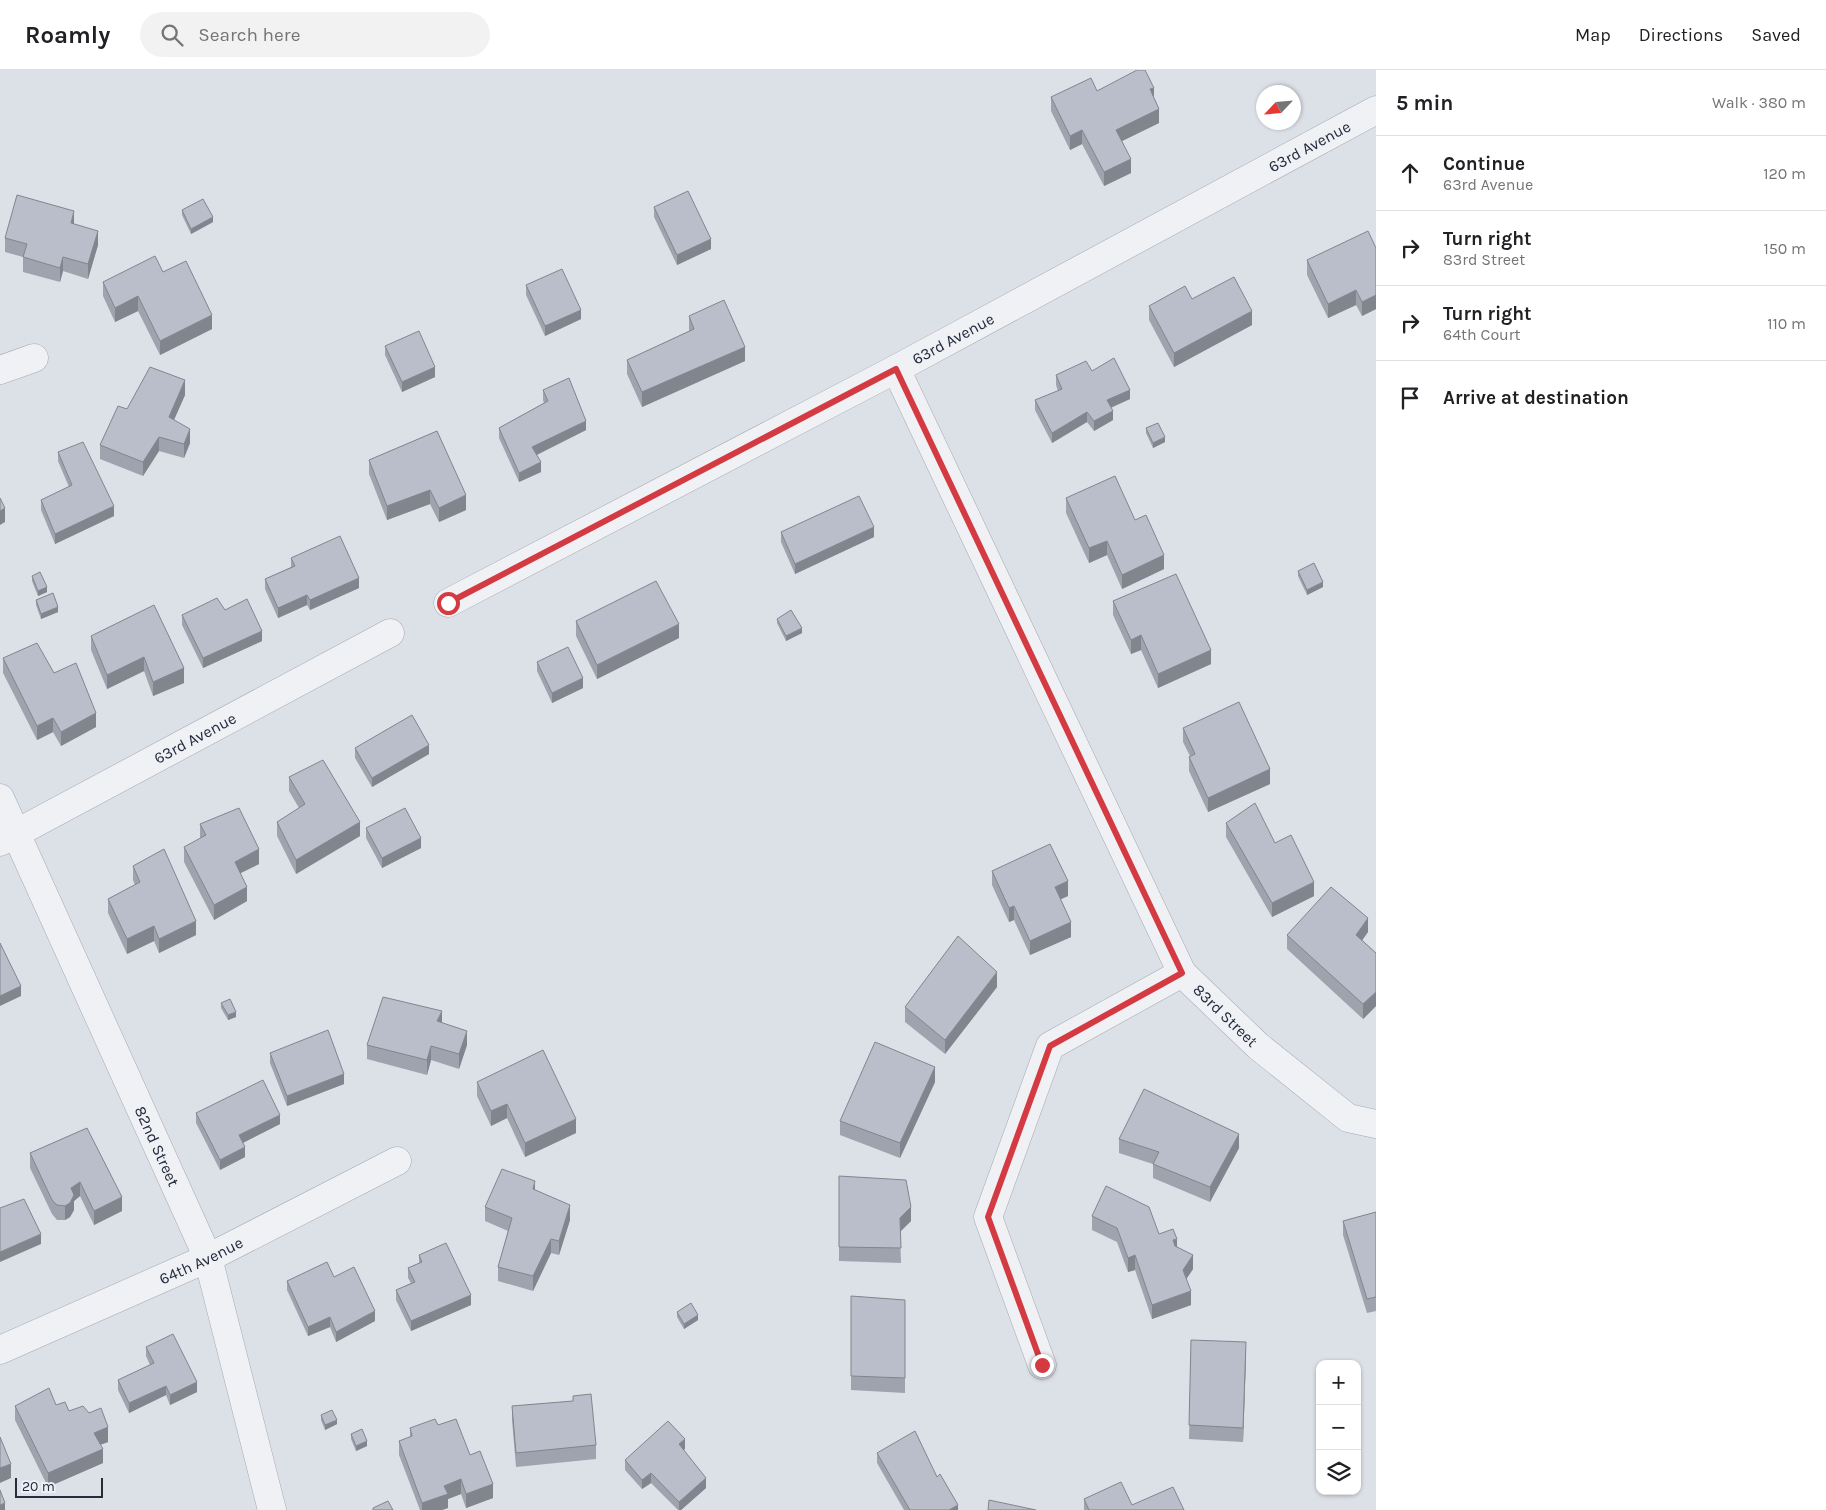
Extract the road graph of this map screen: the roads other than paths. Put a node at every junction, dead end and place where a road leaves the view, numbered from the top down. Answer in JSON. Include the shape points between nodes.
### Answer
{"nodes":[{"id":1,"x":1376,"y":110,"type":"edge"},
{"id":2,"x":34,"y":358,"type":"dead end"},
{"id":3,"x":896,"y":369,"type":"junction"},
{"id":4,"x":0,"y":370,"type":"edge"},
{"id":5,"x":448,"y":603,"type":"dead end"},
{"id":6,"x":390,"y":633,"type":"dead end"},
{"id":7,"x":0,"y":798,"type":"edge"},
{"id":8,"x":8,"y":838,"type":"edge"},
{"id":9,"x":1182,"y":973,"type":"junction"},
{"id":10,"x":1376,"y":1124,"type":"edge"},
{"id":11,"x":397,"y":1161,"type":"dead end"},
{"id":12,"x":208,"y":1258,"type":"junction"},
{"id":13,"x":0,"y":1350,"type":"edge"},
{"id":14,"x":1042,"y":1365,"type":"dead end"},
{"id":15,"x":272,"y":1510,"type":"edge"}],
"edges":[{"from":1,"to":3,"type":"street","name":"63rd Avenue"},
{"from":2,"to":4,"type":"street"},
{"from":3,"to":5,"type":"street","name":"63rd Avenue"},
{"from":3,"to":9,"type":"street","name":"83rd Street"},
{"from":6,"to":8,"type":"street","name":"63rd Avenue"},
{"from":7,"to":8,"type":"street","name":"82nd Street"},
{"from":8,"to":12,"type":"street","name":"82nd Street"},
{"from":9,"to":10,"type":"street","name":"83rd Street","via":[[1258,1046],[1348,1118]]},
{"from":9,"to":14,"type":"street","via":[[1050,1046],[988,1217]]},
{"from":11,"to":12,"type":"street","name":"64th Avenue"},
{"from":12,"to":13,"type":"street","name":"64th Avenue"},
{"from":12,"to":15,"type":"street","name":"82nd Street"}]}
